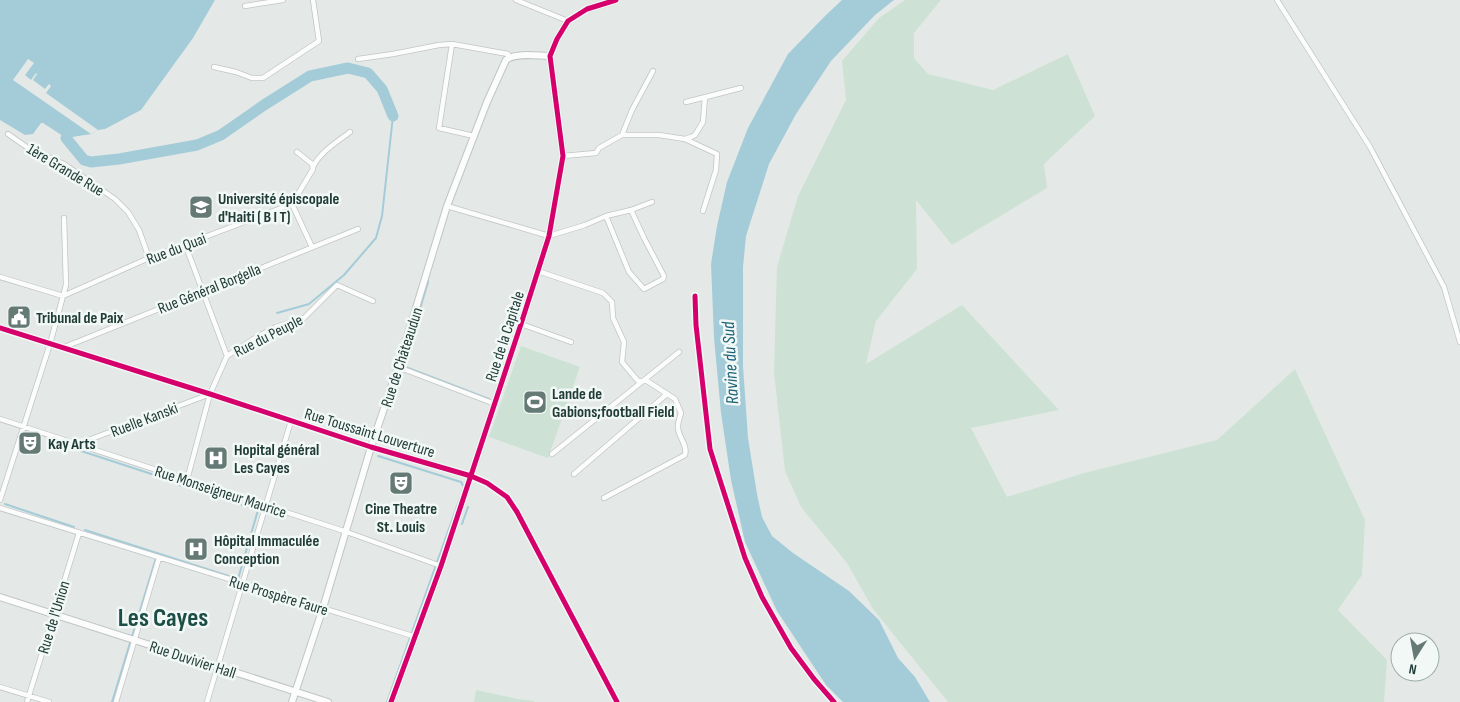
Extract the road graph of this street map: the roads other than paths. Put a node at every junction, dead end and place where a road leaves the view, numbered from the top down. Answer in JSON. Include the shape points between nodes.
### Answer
{"nodes":[{"id":1,"x":283,"y":0,"type":"edge"},
{"id":2,"x":313,"y":0,"type":"edge"},
{"id":3,"x":516,"y":0,"type":"edge"},
{"id":4,"x":616,"y":0,"type":"edge"},
{"id":5,"x":1277,"y":0,"type":"edge"},
{"id":6,"x":245,"y":6,"type":"dead end"},
{"id":7,"x":568,"y":21,"type":"junction"},
{"id":8,"x":452,"y":44,"type":"junction"},
{"id":9,"x":550,"y":56,"type":"junction"},
{"id":10,"x":509,"y":57,"type":"junction"},
{"id":11,"x":358,"y":59,"type":"dead end"},
{"id":12,"x":214,"y":66,"type":"dead end"},
{"id":13,"x":653,"y":71,"type":"dead end"},
{"id":14,"x":741,"y":88,"type":"dead end"},
{"id":15,"x":704,"y":97,"type":"junction"},
{"id":16,"x":686,"y":102,"type":"dead end"},
{"id":17,"x":350,"y":132,"type":"dead end"},
{"id":18,"x":8,"y":134,"type":"dead end"},
{"id":19,"x":622,"y":134,"type":"junction"},
{"id":20,"x":474,"y":136,"type":"junction"},
{"id":21,"x":685,"y":139,"type":"junction"},
{"id":22,"x":297,"y":152,"type":"dead end"},
{"id":23,"x":563,"y":156,"type":"junction"},
{"id":24,"x":313,"y":167,"type":"junction"},
{"id":25,"x":652,"y":202,"type":"dead end"},
{"id":26,"x":292,"y":204,"type":"junction"},
{"id":27,"x":447,"y":206,"type":"junction"},
{"id":28,"x":632,"y":210,"type":"junction"},
{"id":29,"x":703,"y":211,"type":"dead end"},
{"id":30,"x":606,"y":216,"type":"junction"},
{"id":31,"x":64,"y":218,"type":"dead end"},
{"id":32,"x":358,"y":230,"type":"dead end"},
{"id":33,"x":549,"y":236,"type":"junction"},
{"id":34,"x":185,"y":244,"type":"junction"},
{"id":35,"x":312,"y":247,"type":"junction"},
{"id":36,"x":149,"y":258,"type":"junction"},
{"id":37,"x":538,"y":271,"type":"junction"},
{"id":38,"x":0,"y":277,"type":"edge"},
{"id":39,"x":202,"y":291,"type":"junction"},
{"id":40,"x":63,"y":296,"type":"junction"},
{"id":41,"x":695,"y":296,"type":"dead end"},
{"id":42,"x":373,"y":301,"type":"dead end"},
{"id":43,"x":521,"y":324,"type":"junction"},
{"id":44,"x":0,"y":328,"type":"edge"},
{"id":45,"x":571,"y":342,"type":"dead end"},
{"id":46,"x":1460,"y":342,"type":"edge"},
{"id":47,"x":50,"y":344,"type":"junction"},
{"id":48,"x":62,"y":348,"type":"junction"},
{"id":49,"x":679,"y":352,"type":"dead end"},
{"id":50,"x":227,"y":356,"type":"junction"},
{"id":51,"x":398,"y":368,"type":"junction"},
{"id":52,"x":644,"y":380,"type":"junction"},
{"id":53,"x":210,"y":394,"type":"junction"},
{"id":54,"x":667,"y":394,"type":"junction"},
{"id":55,"x":495,"y":404,"type":"junction"},
{"id":56,"x":0,"y":419,"type":"edge"},
{"id":57,"x":291,"y":421,"type":"junction"},
{"id":58,"x":25,"y":426,"type":"junction"},
{"id":59,"x":78,"y":444,"type":"junction"},
{"id":60,"x":371,"y":447,"type":"junction"},
{"id":61,"x":552,"y":454,"type":"dead end"},
{"id":62,"x":574,"y":474,"type":"dead end"},
{"id":63,"x":471,"y":476,"type":"junction"},
{"id":64,"x":187,"y":480,"type":"junction"},
{"id":65,"x":604,"y":498,"type":"dead end"},
{"id":66,"x":0,"y":500,"type":"edge"},
{"id":67,"x":265,"y":506,"type":"junction"},
{"id":68,"x":0,"y":508,"type":"edge"},
{"id":69,"x":346,"y":532,"type":"junction"},
{"id":70,"x":79,"y":533,"type":"junction"},
{"id":71,"x":159,"y":558,"type":"junction"},
{"id":72,"x":441,"y":566,"type":"junction"},
{"id":73,"x":242,"y":584,"type":"junction"},
{"id":74,"x":0,"y":597,"type":"edge"},
{"id":75,"x":323,"y":608,"type":"junction"},
{"id":76,"x":53,"y":615,"type":"junction"},
{"id":77,"x":416,"y":638,"type":"junction"},
{"id":78,"x":134,"y":640,"type":"junction"},
{"id":79,"x":218,"y":667,"type":"junction"},
{"id":80,"x":0,"y":687,"type":"edge"},
{"id":81,"x":295,"y":692,"type":"junction"},
{"id":82,"x":29,"y":696,"type":"junction"},
{"id":83,"x":27,"y":702,"type":"edge"},
{"id":84,"x":49,"y":702,"type":"edge"},
{"id":85,"x":116,"y":702,"type":"edge"},
{"id":86,"x":206,"y":702,"type":"edge"},
{"id":87,"x":292,"y":702,"type":"edge"},
{"id":88,"x":328,"y":702,"type":"edge"},
{"id":89,"x":391,"y":702,"type":"edge"},
{"id":90,"x":617,"y":702,"type":"edge"},
{"id":91,"x":834,"y":702,"type":"edge"}],
"edges":[{"from":1,"to":6,"type":"street"},
{"from":2,"to":12,"type":"street","via":[[319,41],[263,78],[252,78]]},
{"from":3,"to":7,"type":"street"},
{"from":4,"to":7,"type":"street","via":[[587,8]]},
{"from":5,"to":46,"type":"street","via":[[1370,147],[1444,287]]},
{"from":7,"to":9,"type":"street"},
{"from":8,"to":10,"type":"street","via":[[508,54]]},
{"from":8,"to":11,"type":"street"},
{"from":8,"to":20,"type":"street","via":[[439,128]]},
{"from":9,"to":10,"type":"street"},
{"from":9,"to":23,"type":"street","name":"Rue de la Capitale"},
{"from":10,"to":20,"type":"street","name":"Rue de Châteaudun"},
{"from":13,"to":19,"type":"street"},
{"from":14,"to":15,"type":"street"},
{"from":15,"to":16,"type":"street"},
{"from":15,"to":21,"type":"street","via":[[703,122],[695,135]]},
{"from":17,"to":24,"type":"street","via":[[322,154]]},
{"from":18,"to":36,"type":"street","name":"1ère Grande Rue","via":[[28,148],[64,164],[115,199],[139,230]]},
{"from":19,"to":21,"type":"street"},
{"from":19,"to":23,"type":"street","via":[[596,153]]},
{"from":20,"to":27,"type":"street","name":"Rue de Châteaudun"},
{"from":21,"to":29,"type":"street","via":[[717,154],[716,170]]},
{"from":22,"to":24,"type":"street"},
{"from":23,"to":33,"type":"street","name":"Rue de la Capitale"},
{"from":24,"to":26,"type":"street"},
{"from":25,"to":28,"type":"street"},
{"from":26,"to":34,"type":"street","name":"Rue du Quai"},
{"from":26,"to":35,"type":"street"},
{"from":27,"to":33,"type":"street"},
{"from":27,"to":51,"type":"street","name":"Rue de Châteaudun"},
{"from":28,"to":30,"type":"street"},
{"from":28,"to":30,"type":"street","via":[[664,278],[644,289],[629,272]]},
{"from":30,"to":33,"type":"street"},
{"from":31,"to":40,"type":"street","via":[[66,285]]},
{"from":32,"to":35,"type":"street","name":"Rue Général Borgella"},
{"from":33,"to":37,"type":"street","name":"Rue de la Capitale"},
{"from":34,"to":36,"type":"street","name":"Rue du Quai"},
{"from":34,"to":39,"type":"street"},
{"from":35,"to":39,"type":"street","name":"Rue Général Borgella"},
{"from":36,"to":40,"type":"street","name":"Rue du Quai"},
{"from":37,"to":43,"type":"street","name":"Rue de la Capitale"},
{"from":37,"to":52,"type":"street","via":[[607,296],[612,302],[614,318],[624,342],[622,362],[638,381]]},
{"from":38,"to":40,"type":"street"},
{"from":39,"to":48,"type":"street","name":"Rue Général Borgella"},
{"from":39,"to":50,"type":"street"},
{"from":40,"to":47,"type":"street"},
{"from":41,"to":91,"type":"street","via":[[710,448],[745,558],[762,597],[791,648]]},
{"from":42,"to":50,"type":"street","name":"Rue du Peuple","via":[[337,285],[304,318],[276,327]]},
{"from":43,"to":45,"type":"street"},
{"from":43,"to":55,"type":"street","name":"Rue de la Capitale"},
{"from":44,"to":47,"type":"street","name":"Rue Toussaint Louverture"},
{"from":47,"to":48,"type":"street","name":"Rue Toussaint Louverture"},
{"from":47,"to":58,"type":"street"},
{"from":48,"to":53,"type":"street","name":"Rue Toussaint Louverture"},
{"from":49,"to":52,"type":"street"},
{"from":50,"to":53,"type":"street","name":"Rue du Peuple"},
{"from":51,"to":55,"type":"street"},
{"from":51,"to":60,"type":"street","name":"Rue de Châteaudun"},
{"from":52,"to":54,"type":"street"},
{"from":52,"to":61,"type":"street"},
{"from":53,"to":57,"type":"street","name":"Rue Toussaint Louverture"},
{"from":53,"to":59,"type":"street","name":"Ruelle Kanski"},
{"from":53,"to":64,"type":"street","name":"Rue du Peuple"},
{"from":54,"to":62,"type":"street"},
{"from":54,"to":65,"type":"street","via":[[675,399],[681,413],[678,428],[687,452]]},
{"from":55,"to":63,"type":"street","name":"Rue de la Capitale"},
{"from":56,"to":58,"type":"street","name":"Rue Monseigneur Maurice"},
{"from":57,"to":60,"type":"street","name":"Rue Toussaint Louverture"},
{"from":57,"to":67,"type":"street"},
{"from":58,"to":59,"type":"street","name":"Rue Monseigneur Maurice"},
{"from":58,"to":66,"type":"street"},
{"from":59,"to":64,"type":"street","name":"Rue Monseigneur Maurice"},
{"from":60,"to":63,"type":"street","name":"Rue Toussaint Louverture"},
{"from":60,"to":69,"type":"street","name":"Rue de Châteaudun"},
{"from":63,"to":72,"type":"street","name":"Rue de la Capitale"},
{"from":63,"to":90,"type":"street","name":"Rue Toussaint Louverture","via":[[507,496]]},
{"from":64,"to":67,"type":"street","name":"Rue Monseigneur Maurice"},
{"from":67,"to":69,"type":"street","name":"Rue Monseigneur Maurice"},
{"from":67,"to":73,"type":"street"},
{"from":68,"to":70,"type":"street","name":"Rue Prospère Faure"},
{"from":69,"to":72,"type":"street","name":"Rue Monseigneur Maurice"},
{"from":69,"to":75,"type":"street","name":"Rue de Châteaudun"},
{"from":70,"to":71,"type":"street","name":"Rue Prospère Faure"},
{"from":70,"to":76,"type":"street","name":"Rue de l'Union"},
{"from":71,"to":73,"type":"street","name":"Rue Prospère Faure"},
{"from":71,"to":78,"type":"street"},
{"from":72,"to":77,"type":"street","name":"Rue de la Capitale"},
{"from":73,"to":75,"type":"street","name":"Rue Prospère Faure"},
{"from":73,"to":79,"type":"street"},
{"from":74,"to":76,"type":"street","name":"Rue Duvivier Hall"},
{"from":75,"to":77,"type":"street","name":"Rue Prospère Faure"},
{"from":75,"to":81,"type":"street","name":"Rue de Châteaudun"},
{"from":76,"to":78,"type":"street","name":"Rue Duvivier Hall"},
{"from":76,"to":82,"type":"street","name":"Rue de l'Union"},
{"from":77,"to":89,"type":"street","name":"Rue de la Capitale"},
{"from":78,"to":79,"type":"street","name":"Rue Duvivier Hall"},
{"from":78,"to":85,"type":"street"},
{"from":79,"to":81,"type":"street","name":"Rue Duvivier Hall"},
{"from":79,"to":86,"type":"street"},
{"from":80,"to":82,"type":"street"},
{"from":81,"to":87,"type":"street","name":"Rue de Châteaudun"},
{"from":81,"to":88,"type":"street","name":"Rue Duvivier Hall"},
{"from":82,"to":83,"type":"street","name":"Rue de l'Union"},
{"from":82,"to":84,"type":"street"}]}
